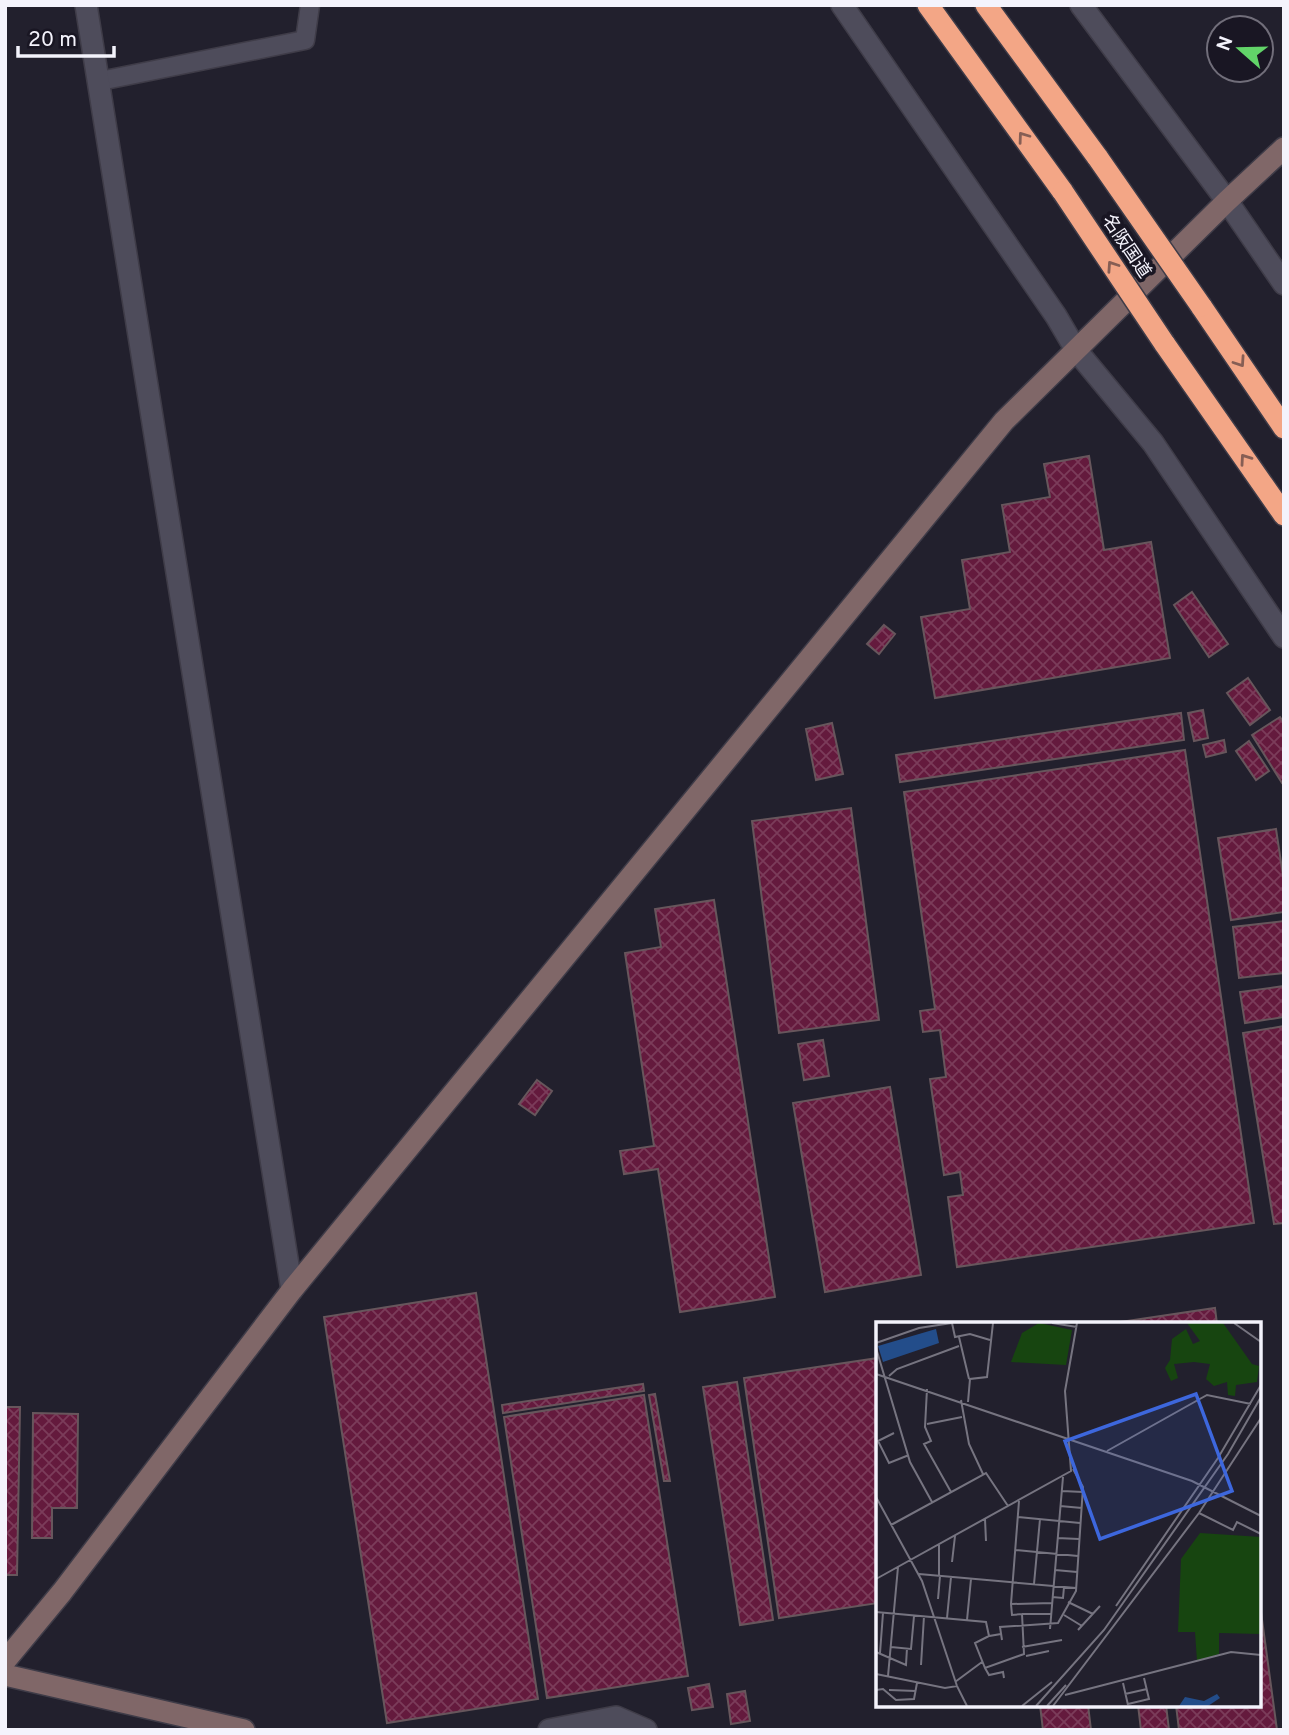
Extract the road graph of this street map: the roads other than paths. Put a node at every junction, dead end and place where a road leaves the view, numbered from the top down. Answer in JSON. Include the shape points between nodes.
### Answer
{"nodes":[{"id":1,"x":86,"y":5,"type":"edge"},
{"id":2,"x":310,"y":5,"type":"edge"},
{"id":3,"x":842,"y":5,"type":"edge"},
{"id":4,"x":928,"y":5,"type":"edge"},
{"id":5,"x":986,"y":5,"type":"edge"},
{"id":6,"x":1082,"y":5,"type":"edge"},
{"id":7,"x":100,"y":81,"type":"junction"},
{"id":8,"x":1284,"y":148,"type":"edge"},
{"id":9,"x":1227,"y":201,"type":"junction"},
{"id":10,"x":1284,"y":284,"type":"edge"},
{"id":11,"x":1076,"y":349,"type":"junction"},
{"id":12,"x":1284,"y":428,"type":"edge"},
{"id":13,"x":1284,"y":515,"type":"edge"},
{"id":14,"x":1284,"y":637,"type":"edge"},
{"id":15,"x":292,"y":1290,"type":"junction"},
{"id":16,"x":5,"y":1661,"type":"edge"},
{"id":17,"x":5,"y":1675,"type":"edge"},
{"id":18,"x":244,"y":1730,"type":"edge"},
{"id":19,"x":549,"y":1730,"type":"edge"},
{"id":20,"x":646,"y":1730,"type":"edge"}],
"edges":[{"from":1,"to":7,"type":"street"},
{"from":2,"to":7,"type":"lane","via":[[305,40]]},
{"from":3,"to":11,"type":"street"},
{"from":13,"to":4,"type":"highway","name":"名阪国道","one_way":true,"bridge":true,"via":[[1063,192]]},
{"from":5,"to":12,"type":"highway","name":"名阪国道","one_way":true,"bridge":true},
{"from":6,"to":9,"type":"street"},
{"from":7,"to":15,"type":"street"},
{"from":8,"to":9,"type":"street"},
{"from":9,"to":10,"type":"street"},
{"from":9,"to":11,"type":"street"},
{"from":11,"to":14,"type":"street","via":[[1153,443]]},
{"from":11,"to":15,"type":"street","via":[[1004,421]]},
{"from":15,"to":16,"type":"street"},
{"from":17,"to":18,"type":"street"},
{"from":19,"to":20,"type":"street","via":[[616,1717]]}]}
